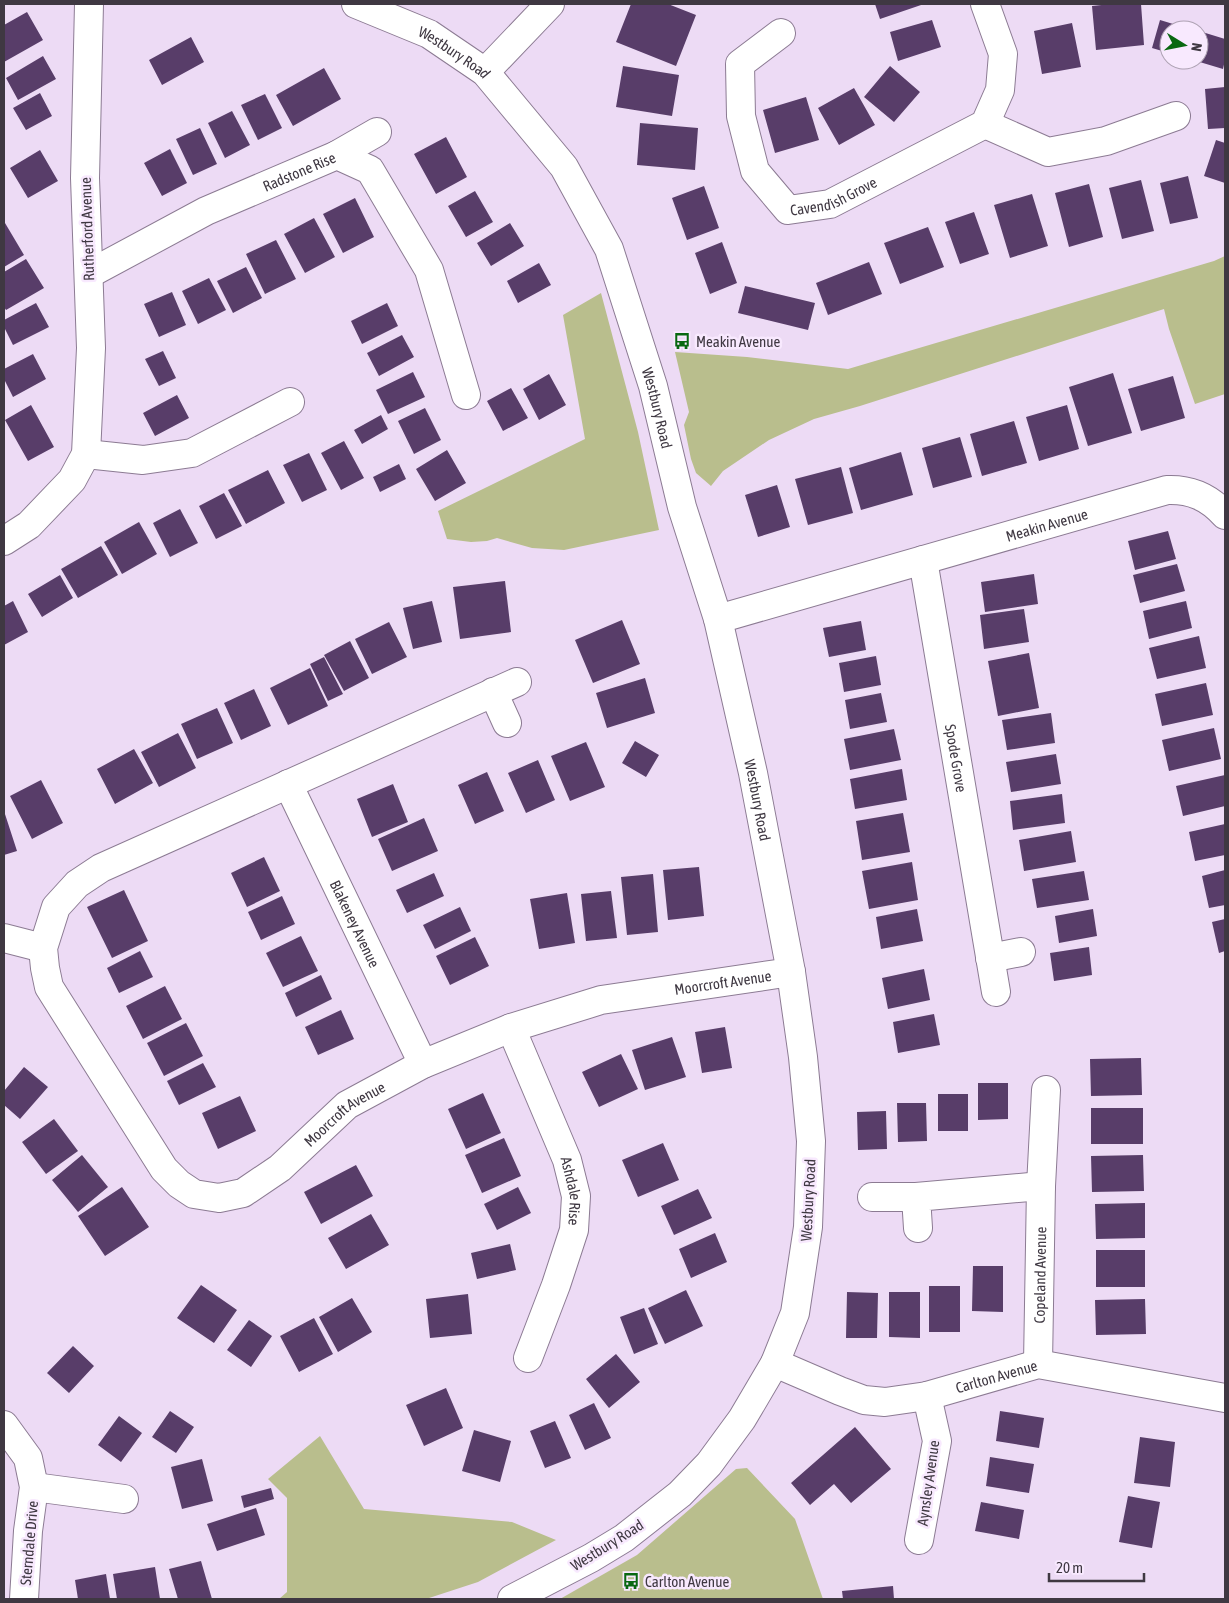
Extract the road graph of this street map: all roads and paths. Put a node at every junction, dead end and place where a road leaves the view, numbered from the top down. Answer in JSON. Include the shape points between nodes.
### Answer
{"nodes":[{"id":1,"x":89,"y":4,"type":"edge"},
{"id":2,"x":356,"y":4,"type":"edge"},
{"id":3,"x":550,"y":4,"type":"edge"},
{"id":4,"x":986,"y":4,"type":"edge"},
{"id":5,"x":781,"y":33,"type":"dead end"},
{"id":6,"x":485,"y":72,"type":"junction"},
{"id":7,"x":1176,"y":116,"type":"dead end"},
{"id":8,"x":985,"y":124,"type":"junction"},
{"id":9,"x":377,"y":132,"type":"dead end"},
{"id":10,"x":337,"y":155,"type":"junction"},
{"id":11,"x":89,"y":274,"type":"junction"},
{"id":12,"x":466,"y":394,"type":"dead end"},
{"id":13,"x":290,"y":402,"type":"dead end"},
{"id":14,"x":86,"y":454,"type":"junction"},
{"id":15,"x":1225,"y":515,"type":"edge"},
{"id":16,"x":4,"y":541,"type":"edge"},
{"id":17,"x":923,"y":560,"type":"junction"},
{"id":18,"x":718,"y":619,"type":"junction"},
{"id":19,"x":507,"y":723,"type":"dead end"},
{"id":20,"x":288,"y":784,"type":"junction"},
{"id":21,"x":4,"y":938,"type":"edge"},
{"id":22,"x":43,"y":948,"type":"junction"},
{"id":23,"x":1021,"y":952,"type":"dead end"},
{"id":24,"x":990,"y":958,"type":"junction"},
{"id":25,"x":791,"y":972,"type":"junction"},
{"id":26,"x":996,"y":992,"type":"dead end"},
{"id":27,"x":511,"y":1028,"type":"junction"},
{"id":28,"x":423,"y":1064,"type":"junction"},
{"id":29,"x":1046,"y":1090,"type":"dead end"},
{"id":30,"x":1041,"y":1186,"type":"junction"},
{"id":31,"x":872,"y":1197,"type":"dead end"},
{"id":32,"x":916,"y":1197,"type":"junction"},
{"id":33,"x":918,"y":1228,"type":"dead end"},
{"id":34,"x":528,"y":1358,"type":"dead end"},
{"id":35,"x":775,"y":1363,"type":"junction"},
{"id":36,"x":1038,"y":1364,"type":"junction"},
{"id":37,"x":926,"y":1396,"type":"junction"},
{"id":38,"x":1225,"y":1398,"type":"edge"},
{"id":39,"x":4,"y":1425,"type":"edge"},
{"id":40,"x":34,"y":1487,"type":"junction"},
{"id":41,"x":124,"y":1499,"type":"dead end"},
{"id":42,"x":919,"y":1540,"type":"dead end"},
{"id":43,"x":24,"y":1599,"type":"edge"},
{"id":44,"x":512,"y":1599,"type":"edge"}],
"edges":[{"from":1,"to":11,"type":"street","name":"Rutherford Avenue","via":[[85,178]]},
{"from":2,"to":6,"type":"street","name":"Westbury Road","via":[[429,34]]},
{"from":3,"to":6,"type":"street"},
{"from":4,"to":8,"type":"street","via":[[1003,54],[1000,90]]},
{"from":5,"to":8,"type":"street","name":"Cavendish Grove","via":[[740,64],[741,116],[755,170],[788,210],[830,204]]},
{"from":6,"to":18,"type":"street","name":"Westbury Road","via":[[564,167],[609,249],[653,386],[682,508]]},
{"from":7,"to":8,"type":"street","via":[[1106,141],[1048,152]]},
{"from":9,"to":10,"type":"street"},
{"from":10,"to":11,"type":"street","name":"Radstone Rise","via":[[206,211]]},
{"from":10,"to":12,"type":"street","name":"Radstone Rise","via":[[370,170],[428,270]]},
{"from":11,"to":14,"type":"street","name":"Rutherford Avenue","via":[[91,348]]},
{"from":13,"to":14,"type":"street","via":[[192,453],[143,460]]},
{"from":14,"to":16,"type":"street","name":"Rutherford Avenue","via":[[72,480],[29,525]]},
{"from":15,"to":17,"type":"street","name":"Meakin Avenue","via":[[1214,503],[1201,496],[1182,489],[1167,490]]},
{"from":17,"to":18,"type":"street","name":"Meakin Avenue"},
{"from":17,"to":24,"type":"street","name":"Spode Grove"},
{"from":18,"to":25,"type":"street","name":"Westbury Road"},
{"from":19,"to":20,"type":"street","name":"Moorcroft Avenue","via":[[505,687]]},
{"from":20,"to":22,"type":"street","name":"Moorcroft Avenue","via":[[101,868],[77,884],[56,907]]},
{"from":20,"to":28,"type":"street","name":"Blakeney Avenue"},
{"from":21,"to":22,"type":"street"},
{"from":22,"to":28,"type":"street","name":"Moorcroft Avenue","via":[[49,987],[164,1169],[194,1194],[219,1198],[243,1193],[280,1168],[347,1106]]},
{"from":23,"to":24,"type":"street"},
{"from":24,"to":26,"type":"street","name":"Spode Grove"},
{"from":25,"to":27,"type":"street","name":"Moorcroft Avenue","via":[[601,1000]]},
{"from":25,"to":35,"type":"street","name":"Westbury Road","via":[[804,1057],[811,1141],[808,1226],[795,1313]]},
{"from":27,"to":28,"type":"street","name":"Moorcroft Avenue"},
{"from":27,"to":34,"type":"street","name":"Ashdale Rise","via":[[567,1160],[576,1196],[574,1230]]},
{"from":29,"to":30,"type":"street","name":"Copeland Avenue"},
{"from":30,"to":32,"type":"street"},
{"from":30,"to":36,"type":"street","name":"Copeland Avenue"},
{"from":31,"to":32,"type":"street"},
{"from":32,"to":33,"type":"street"},
{"from":35,"to":37,"type":"street","name":"Carlton Avenue","via":[[864,1400],[885,1402]]},
{"from":35,"to":44,"type":"street","name":"Westbury Road","via":[[742,1419],[709,1464],[680,1494],[624,1538]]},
{"from":36,"to":37,"type":"street","name":"Carlton Avenue"},
{"from":36,"to":38,"type":"street","name":"Carlton Avenue"},
{"from":37,"to":42,"type":"street","name":"Aynsley Avenue","via":[[937,1441]]},
{"from":39,"to":40,"type":"street","name":"Sterndale Drive","via":[[28,1458]]},
{"from":40,"to":41,"type":"street","name":"Sterndale Drive"},
{"from":40,"to":43,"type":"street","name":"Sterndale Drive"}]}
